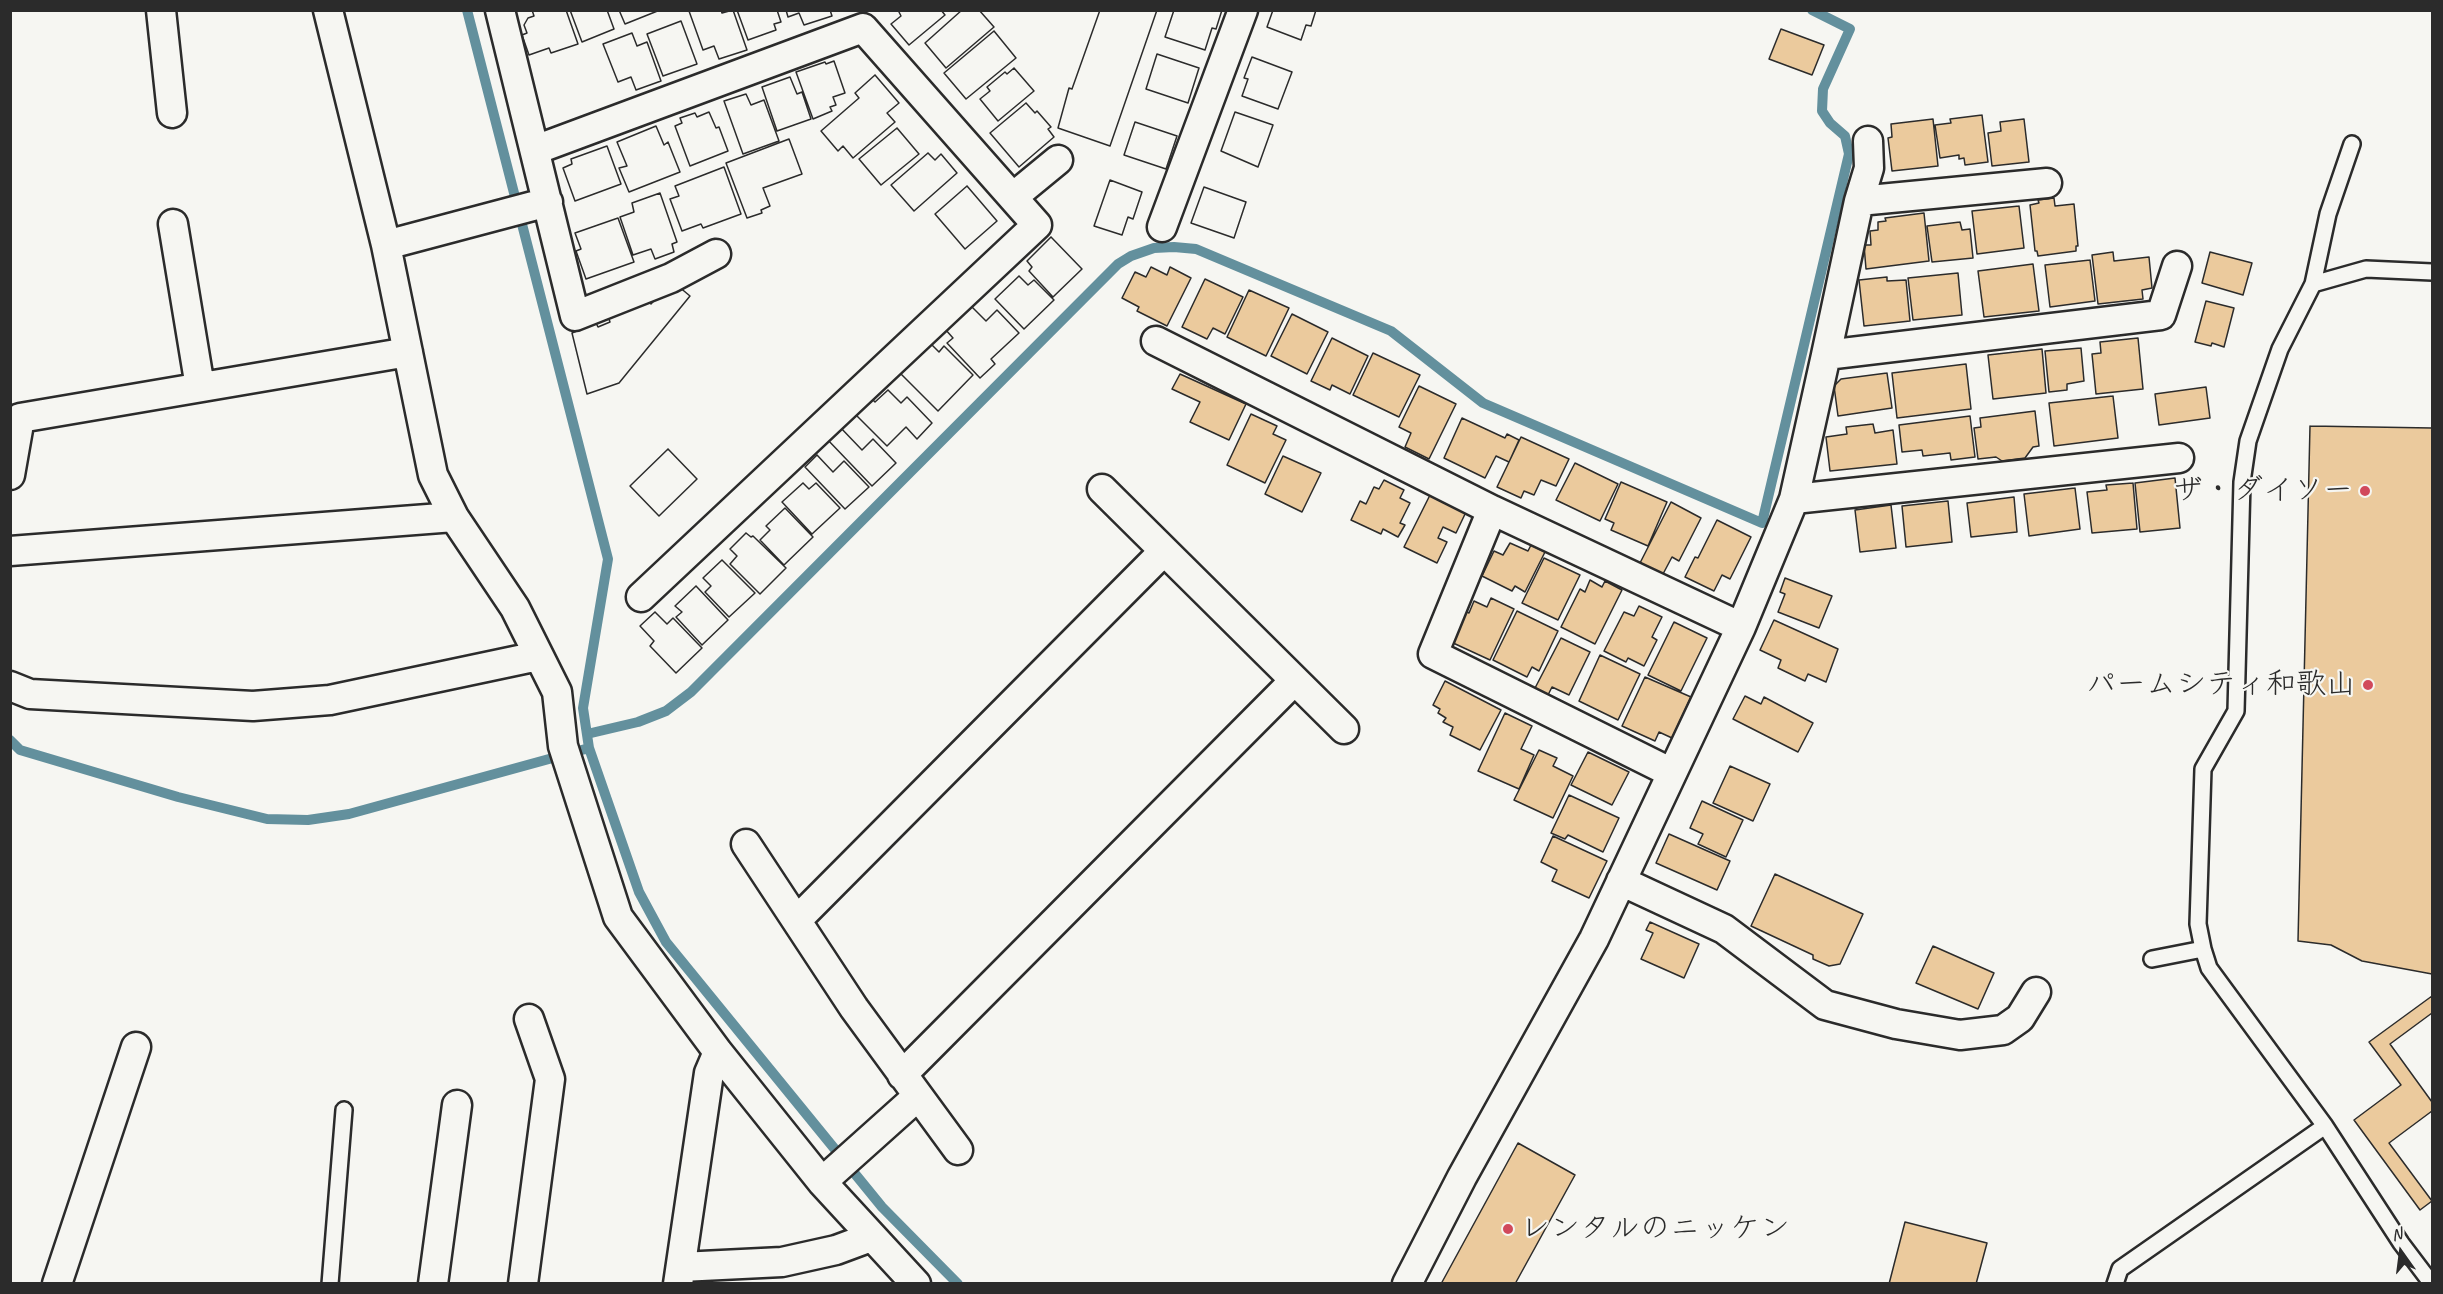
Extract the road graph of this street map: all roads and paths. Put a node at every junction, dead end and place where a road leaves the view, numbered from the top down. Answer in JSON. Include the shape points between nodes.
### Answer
{"nodes":[{"id":1,"x":161,"y":10,"type":"edge"},
{"id":2,"x":328,"y":10,"type":"edge"},
{"id":3,"x":500,"y":10,"type":"edge"},
{"id":4,"x":1243,"y":10,"type":"edge"},
{"id":5,"x":868,"y":20,"type":"edge"},
{"id":6,"x":172,"y":114,"type":"dead end"},
{"id":7,"x":1868,"y":141,"type":"dead end"},
{"id":8,"x":2352,"y":144,"type":"dead end"},
{"id":9,"x":535,"y":150,"type":"junction"},
{"id":10,"x":1058,"y":160,"type":"dead end"},
{"id":11,"x":2047,"y":183,"type":"dead end"},
{"id":12,"x":1013,"y":197,"type":"junction"},
{"id":13,"x":1859,"y":201,"type":"junction"},
{"id":14,"x":548,"y":202,"type":"junction"},
{"id":15,"x":173,"y":224,"type":"dead end"},
{"id":16,"x":1162,"y":227,"type":"dead end"},
{"id":17,"x":387,"y":245,"type":"junction"},
{"id":18,"x":716,"y":254,"type":"dead end"},
{"id":19,"x":2177,"y":266,"type":"dead end"},
{"id":20,"x":2433,"y":272,"type":"edge"},
{"id":21,"x":2313,"y":284,"type":"junction"},
{"id":22,"x":1156,"y":341,"type":"dead end"},
{"id":23,"x":408,"y":352,"type":"junction"},
{"id":24,"x":1826,"y":355,"type":"junction"},
{"id":25,"x":200,"y":387,"type":"junction"},
{"id":26,"x":2179,"y":459,"type":"dead end"},
{"id":27,"x":10,"y":475,"type":"edge"},
{"id":28,"x":1102,"y":489,"type":"dead end"},
{"id":29,"x":1794,"y":499,"type":"junction"},
{"id":30,"x":1492,"y":510,"type":"junction"},
{"id":31,"x":454,"y":517,"type":"junction"},
{"id":32,"x":10,"y":551,"type":"edge"},
{"id":33,"x":1164,"y":551,"type":"junction"},
{"id":34,"x":640,"y":597,"type":"dead end"},
{"id":35,"x":1741,"y":627,"type":"junction"},
{"id":36,"x":538,"y":656,"type":"junction"},
{"id":37,"x":1294,"y":681,"type":"junction"},
{"id":38,"x":10,"y":686,"type":"edge"},
{"id":39,"x":1344,"y":729,"type":"dead end"},
{"id":40,"x":1672,"y":773,"type":"junction"},
{"id":41,"x":746,"y":844,"type":"dead end"},
{"id":42,"x":1621,"y":881,"type":"junction"},
{"id":43,"x":797,"y":920,"type":"junction"},
{"id":44,"x":2203,"y":949,"type":"junction"},
{"id":45,"x":2152,"y":959,"type":"dead end"},
{"id":46,"x":2036,"y":992,"type":"dead end"},
{"id":47,"x":529,"y":1019,"type":"dead end"},
{"id":48,"x":136,"y":1047,"type":"dead end"},
{"id":49,"x":718,"y":1052,"type":"junction"},
{"id":50,"x":910,"y":1085,"type":"junction"},
{"id":51,"x":457,"y":1105,"type":"dead end"},
{"id":52,"x":344,"y":1110,"type":"dead end"},
{"id":53,"x":2325,"y":1126,"type":"junction"},
{"id":54,"x":958,"y":1150,"type":"dead end"},
{"id":55,"x":822,"y":1182,"type":"junction"},
{"id":56,"x":871,"y":1237,"type":"junction"},
{"id":57,"x":680,"y":1275,"type":"edge"},
{"id":58,"x":57,"y":1284,"type":"edge"},
{"id":59,"x":330,"y":1284,"type":"edge"},
{"id":60,"x":434,"y":1284,"type":"edge"},
{"id":61,"x":523,"y":1284,"type":"edge"},
{"id":62,"x":916,"y":1284,"type":"edge"},
{"id":63,"x":1407,"y":1284,"type":"edge"},
{"id":64,"x":2115,"y":1284,"type":"edge"},
{"id":65,"x":2432,"y":1284,"type":"edge"}],
"edges":[{"from":1,"to":6,"type":"street"},
{"from":2,"to":17,"type":"street"},
{"from":3,"to":9,"type":"street"},
{"from":4,"to":16,"type":"street"},
{"from":5,"to":9,"type":"street"},
{"from":5,"to":12,"type":"street"},
{"from":7,"to":13,"type":"street","via":[[1869,168]]},
{"from":8,"to":21,"type":"lane","via":[[2328,214]]},
{"from":9,"to":14,"type":"street"},
{"from":10,"to":12,"type":"street"},
{"from":11,"to":13,"type":"street"},
{"from":12,"to":34,"type":"street","via":[[1037,225]]},
{"from":13,"to":24,"type":"street"},
{"from":14,"to":17,"type":"street"},
{"from":14,"to":18,"type":"street","via":[[575,316],[671,278]]},
{"from":15,"to":25,"type":"street"},
{"from":17,"to":23,"type":"street"},
{"from":19,"to":24,"type":"street","via":[[2161,315]]},
{"from":20,"to":21,"type":"lane","via":[[2366,269]]},
{"from":21,"to":44,"type":"lane","via":[[2280,349],[2248,441],[2241,482],[2236,711],[2204,769],[2198,924]]},
{"from":22,"to":30,"type":"street"},
{"from":23,"to":25,"type":"street"},
{"from":23,"to":31,"type":"street","via":[[433,475]]},
{"from":24,"to":29,"type":"street"},
{"from":25,"to":27,"type":"street","via":[[20,418]]},
{"from":26,"to":29,"type":"street"},
{"from":28,"to":33,"type":"street"},
{"from":29,"to":35,"type":"street"},
{"from":30,"to":35,"type":"street"},
{"from":30,"to":40,"type":"street","via":[[1433,654]]},
{"from":31,"to":32,"type":"street"},
{"from":31,"to":36,"type":"street","via":[[515,608]]},
{"from":33,"to":37,"type":"street"},
{"from":33,"to":43,"type":"street"},
{"from":35,"to":40,"type":"street"},
{"from":36,"to":38,"type":"street","via":[[330,700],[254,706],[30,694]]},
{"from":36,"to":49,"type":"street","via":[[557,692],[565,755],[618,917]]},
{"from":37,"to":39,"type":"street"},
{"from":37,"to":50,"type":"street"},
{"from":40,"to":42,"type":"street"},
{"from":41,"to":43,"type":"street"},
{"from":42,"to":46,"type":"street","via":[[1724,929],[1824,1005],[1896,1024],[1960,1035],[2003,1030],[2020,1018]]},
{"from":42,"to":63,"type":"street"},
{"from":43,"to":50,"type":"street"},
{"from":44,"to":45,"type":"lane"},
{"from":44,"to":53,"type":"lane","via":[[2209,968]]},
{"from":47,"to":61,"type":"street","via":[[550,1079]]},
{"from":48,"to":58,"type":"street"},
{"from":49,"to":55,"type":"street"},
{"from":49,"to":57,"type":"street","via":[[709,1073]]},
{"from":50,"to":54,"type":"street"},
{"from":50,"to":55,"type":"street","via":[[862,1146]]},
{"from":51,"to":60,"type":"street"},
{"from":52,"to":59,"type":"lane"},
{"from":53,"to":64,"type":"lane","via":[[2120,1269]]},
{"from":53,"to":65,"type":"lane"},
{"from":55,"to":56,"type":"street"},
{"from":56,"to":57,"type":"street","via":[[836,1250],[782,1262]]},
{"from":56,"to":62,"type":"street"}]}
